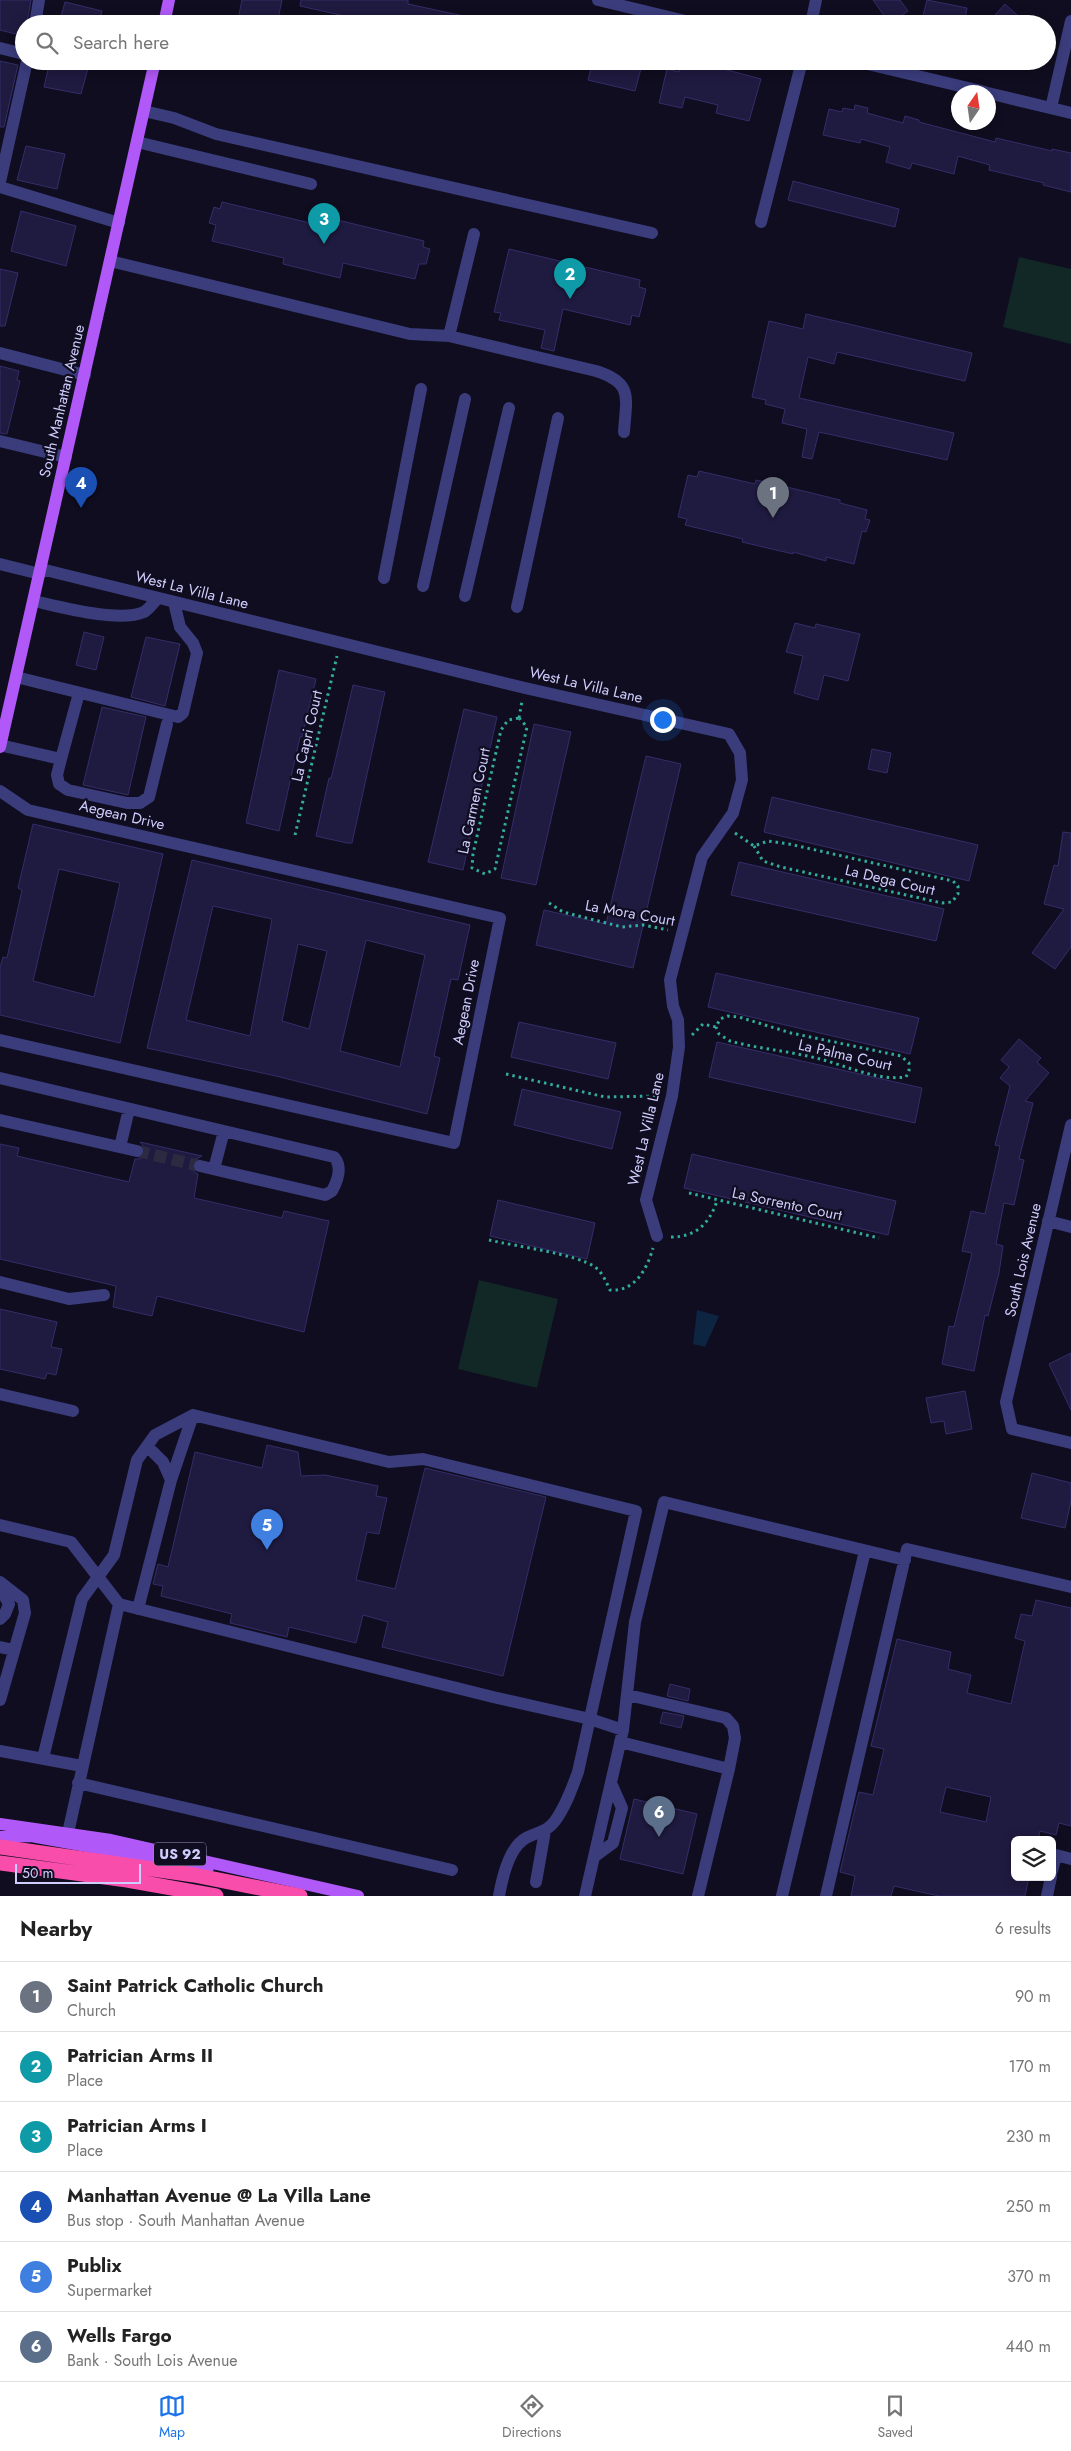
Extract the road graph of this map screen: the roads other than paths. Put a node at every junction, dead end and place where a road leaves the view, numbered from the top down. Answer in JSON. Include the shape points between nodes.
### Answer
{"nodes":[{"id":1,"x":39,"y":0,"type":"edge"},
{"id":2,"x":169,"y":0,"type":"edge"},
{"id":3,"x":598,"y":0,"type":"edge"},
{"id":4,"x":816,"y":0,"type":"edge"},
{"id":5,"x":36,"y":15,"type":"edge"},
{"id":6,"x":166,"y":15,"type":"edge"},
{"id":7,"x":660,"y":15,"type":"edge"},
{"id":8,"x":813,"y":15,"type":"edge"},
{"id":9,"x":1071,"y":20,"type":"edge"},
{"id":10,"x":0,"y":48,"type":"edge"},
{"id":11,"x":15,"y":52,"type":"edge"},
{"id":12,"x":25,"y":70,"type":"edge"},
{"id":13,"x":153,"y":70,"type":"edge"},
{"id":14,"x":800,"y":70,"type":"edge"},
{"id":15,"x":892,"y":70,"type":"edge"},
{"id":16,"x":954,"y":85,"type":"edge"},
{"id":17,"x":996,"y":95,"type":"edge"},
{"id":18,"x":1051,"y":108,"type":"junction"},
{"id":19,"x":144,"y":111,"type":"junction"},
{"id":20,"x":1071,"y":113,"type":"edge"},
{"id":21,"x":137,"y":142,"type":"junction"},
{"id":22,"x":0,"y":182,"type":"edge"},
{"id":23,"x":311,"y":184,"type":"dead end"},
{"id":24,"x":0,"y":188,"type":"edge"},
{"id":25,"x":119,"y":222,"type":"junction"},
{"id":26,"x":762,"y":222,"type":"dead end"},
{"id":27,"x":652,"y":233,"type":"dead end"},
{"id":28,"x":474,"y":234,"type":"dead end"},
{"id":29,"x":110,"y":261,"type":"junction"},
{"id":30,"x":449,"y":336,"type":"junction"},
{"id":31,"x":0,"y":353,"type":"edge"},
{"id":32,"x":85,"y":375,"type":"junction"},
{"id":33,"x":421,"y":389,"type":"dead end"},
{"id":34,"x":465,"y":398,"type":"dead end"},
{"id":35,"x":509,"y":408,"type":"dead end"},
{"id":36,"x":558,"y":418,"type":"dead end"},
{"id":37,"x":624,"y":432,"type":"dead end"},
{"id":38,"x":0,"y":441,"type":"edge"},
{"id":39,"x":66,"y":457,"type":"junction"},
{"id":40,"x":0,"y":564,"type":"edge"},
{"id":41,"x":40,"y":572,"type":"junction"},
{"id":42,"x":384,"y":578,"type":"dead end"},
{"id":43,"x":423,"y":586,"type":"dead end"},
{"id":44,"x":466,"y":596,"type":"dead end"},
{"id":45,"x":158,"y":598,"type":"junction"},
{"id":46,"x":34,"y":601,"type":"junction"},
{"id":47,"x":174,"y":602,"type":"junction"},
{"id":48,"x":517,"y":607,"type":"dead end"},
{"id":49,"x":16,"y":677,"type":"junction"},
{"id":50,"x":79,"y":693,"type":"junction"},
{"id":51,"x":167,"y":724,"type":"dead end"},
{"id":52,"x":0,"y":746,"type":"edge"},
{"id":53,"x":61,"y":759,"type":"junction"},
{"id":54,"x":0,"y":791,"type":"edge"},
{"id":55,"x":0,"y":1040,"type":"edge"},
{"id":56,"x":0,"y":1078,"type":"edge"},
{"id":57,"x":129,"y":1109,"type":"junction"},
{"id":58,"x":0,"y":1120,"type":"edge"},
{"id":59,"x":1071,"y":1125,"type":"edge"},
{"id":60,"x":224,"y":1131,"type":"junction"},
{"id":61,"x":120,"y":1147,"type":"junction"},
{"id":62,"x":137,"y":1151,"type":"tunnel mouth"},
{"id":63,"x":200,"y":1166,"type":"tunnel mouth"},
{"id":64,"x":214,"y":1169,"type":"junction"},
{"id":65,"x":1048,"y":1222,"type":"junction"},
{"id":66,"x":1071,"y":1227,"type":"edge"},
{"id":67,"x":656,"y":1236,"type":"road end"},
{"id":68,"x":0,"y":1282,"type":"edge"},
{"id":69,"x":104,"y":1295,"type":"dead end"},
{"id":70,"x":0,"y":1394,"type":"edge"},
{"id":71,"x":73,"y":1411,"type":"dead end"},
{"id":72,"x":193,"y":1415,"type":"junction"},
{"id":73,"x":1071,"y":1443,"type":"edge"},
{"id":74,"x":147,"y":1446,"type":"junction"},
{"id":75,"x":171,"y":1480,"type":"junction"},
{"id":76,"x":0,"y":1524,"type":"edge"},
{"id":77,"x":865,"y":1551,"type":"junction"},
{"id":78,"x":904,"y":1560,"type":"junction"},
{"id":79,"x":99,"y":1578,"type":"junction"},
{"id":80,"x":2,"y":1585,"type":"edge"},
{"id":81,"x":1071,"y":1587,"type":"edge"},
{"id":82,"x":119,"y":1604,"type":"junction"},
{"id":83,"x":138,"y":1610,"type":"junction"},
{"id":84,"x":0,"y":1619,"type":"edge"},
{"id":85,"x":0,"y":1647,"type":"edge"},
{"id":86,"x":14,"y":1650,"type":"junction"},
{"id":87,"x":628,"y":1695,"type":"junction"},
{"id":88,"x":0,"y":1700,"type":"edge"},
{"id":89,"x":590,"y":1719,"type":"junction"},
{"id":90,"x":622,"y":1736,"type":"junction"},
{"id":91,"x":0,"y":1751,"type":"edge"},
{"id":92,"x":43,"y":1758,"type":"junction"},
{"id":93,"x":82,"y":1766,"type":"junction"},
{"id":94,"x":729,"y":1769,"type":"junction"},
{"id":95,"x":78,"y":1782,"type":"junction"},
{"id":96,"x":0,"y":1824,"type":"edge"},
{"id":97,"x":545,"y":1831,"type":"junction"},
{"id":98,"x":68,"y":1833,"type":"junction"},
{"id":99,"x":0,"y":1838,"type":"edge"},
{"id":100,"x":0,"y":1847,"type":"edge"},
{"id":101,"x":1056,"y":1856,"type":"edge"},
{"id":102,"x":1071,"y":1859,"type":"edge"},
{"id":103,"x":0,"y":1863,"type":"edge"},
{"id":104,"x":223,"y":1864,"type":"junction"},
{"id":105,"x":0,"y":1870,"type":"edge"},
{"id":106,"x":452,"y":1870,"type":"dead end"},
{"id":107,"x":1050,"y":1881,"type":"edge"},
{"id":108,"x":536,"y":1882,"type":"dead end"},
{"id":109,"x":174,"y":1896,"type":"edge"},
{"id":110,"x":216,"y":1896,"type":"edge"},
{"id":111,"x":300,"y":1896,"type":"edge"},
{"id":112,"x":358,"y":1896,"type":"edge"},
{"id":113,"x":499,"y":1896,"type":"edge"},
{"id":114,"x":585,"y":1896,"type":"edge"},
{"id":115,"x":698,"y":1896,"type":"edge"},
{"id":116,"x":782,"y":1896,"type":"edge"},
{"id":117,"x":826,"y":1896,"type":"edge"},
{"id":118,"x":1046,"y":1896,"type":"edge"}],
"edges":[{"from":1,"to":5,"type":"street"},
{"from":2,"to":6,"type":"main road"},
{"from":3,"to":7,"type":"street"},
{"from":4,"to":8,"type":"street"},
{"from":9,"to":18,"type":"street"},
{"from":10,"to":11,"type":"street"},
{"from":12,"to":22,"type":"street"},
{"from":13,"to":19,"type":"main road","name":"South Manhattan Avenue"},
{"from":14,"to":26,"type":"street"},
{"from":15,"to":16,"type":"street"},
{"from":17,"to":18,"type":"street"},
{"from":18,"to":20,"type":"street"},
{"from":19,"to":21,"type":"main road","name":"South Manhattan Avenue"},
{"from":19,"to":27,"type":"street","via":[[216,134]]},
{"from":21,"to":23,"type":"street"},
{"from":21,"to":25,"type":"main road","name":"South Manhattan Avenue"},
{"from":24,"to":25,"type":"street"},
{"from":25,"to":29,"type":"main road","name":"South Manhattan Avenue"},
{"from":28,"to":30,"type":"street"},
{"from":29,"to":30,"type":"street","via":[[410,334]]},
{"from":29,"to":32,"type":"main road","name":"South Manhattan Avenue"},
{"from":30,"to":37,"type":"street","via":[[615,377],[625,390]]},
{"from":31,"to":32,"type":"street"},
{"from":32,"to":39,"type":"main road","name":"South Manhattan Avenue"},
{"from":33,"to":42,"type":"street"},
{"from":34,"to":43,"type":"street"},
{"from":35,"to":44,"type":"street"},
{"from":36,"to":48,"type":"street"},
{"from":38,"to":39,"type":"street"},
{"from":39,"to":41,"type":"main road","name":"South Manhattan Avenue"},
{"from":40,"to":41,"type":"street","name":"West La Villa Lane"},
{"from":41,"to":45,"type":"street","name":"West La Villa Lane"},
{"from":41,"to":46,"type":"main road","name":"South Manhattan Avenue"},
{"from":45,"to":46,"type":"street","via":[[146,611],[129,616]]},
{"from":45,"to":47,"type":"street","name":"West La Villa Lane"},
{"from":46,"to":49,"type":"main road","name":"South Manhattan Avenue"},
{"from":47,"to":50,"type":"street","via":[[180,627],[197,653],[183,713],[178,717]]},
{"from":47,"to":67,"type":"street","name":"West La Villa Lane","via":[[729,734],[740,753],[742,780],[733,813],[702,857],[670,980],[672,1006],[678,1020],[679,1047],[672,1096],[646,1200]]},
{"from":49,"to":50,"type":"street"},
{"from":49,"to":52,"type":"main road","name":"South Manhattan Avenue"},
{"from":50,"to":53,"type":"street"},
{"from":51,"to":53,"type":"street","via":[[149,797],[140,803],[68,790],[58,784]]},
{"from":52,"to":53,"type":"street"},
{"from":54,"to":55,"type":"street","name":"Aegean Drive","via":[[28,810],[500,918],[454,1143]]},
{"from":56,"to":57,"type":"street"},
{"from":57,"to":60,"type":"street"},
{"from":57,"to":61,"type":"street"},
{"from":58,"to":61,"type":"street"},
{"from":59,"to":65,"type":"street","name":"South Lois Avenue"},
{"from":60,"to":64,"type":"street"},
{"from":60,"to":64,"type":"street","via":[[334,1157],[340,1169],[332,1191],[325,1195]]},
{"from":61,"to":62,"type":"street"},
{"from":63,"to":64,"type":"street"},
{"from":65,"to":66,"type":"street"},
{"from":65,"to":73,"type":"street","name":"South Lois Avenue","via":[[1006,1402],[1012,1428]]},
{"from":68,"to":69,"type":"street","via":[[69,1299]]},
{"from":70,"to":71,"type":"street"},
{"from":72,"to":74,"type":"street","via":[[156,1435]]},
{"from":72,"to":75,"type":"street"},
{"from":72,"to":89,"type":"street","via":[[389,1462],[423,1459],[636,1511]]},
{"from":74,"to":75,"type":"street","via":[[163,1462]]},
{"from":74,"to":79,"type":"street","via":[[137,1460],[114,1555]]},
{"from":75,"to":83,"type":"street"},
{"from":76,"to":79,"type":"street","via":[[71,1542]]},
{"from":77,"to":78,"type":"street"},
{"from":77,"to":87,"type":"street","via":[[664,1502],[635,1622]]},
{"from":77,"to":116,"type":"street"},
{"from":78,"to":81,"type":"street","via":[[907,1549]]},
{"from":78,"to":117,"type":"street"},
{"from":79,"to":82,"type":"street"},
{"from":79,"to":92,"type":"street","via":[[82,1599]]},
{"from":80,"to":84,"type":"street","via":[[9,1604]]},
{"from":80,"to":86,"type":"street","via":[[22,1600],[25,1613]]},
{"from":82,"to":83,"type":"street"},
{"from":82,"to":93,"type":"street"},
{"from":83,"to":89,"type":"street"},
{"from":85,"to":86,"type":"street"},
{"from":86,"to":88,"type":"street"},
{"from":87,"to":90,"type":"street"},
{"from":87,"to":94,"type":"street","via":[[726,1718],[733,1726],[735,1738]]},
{"from":89,"to":90,"type":"street"},
{"from":89,"to":97,"type":"street","via":[[569,1796],[555,1821]]},
{"from":90,"to":94,"type":"street"},
{"from":90,"to":114,"type":"street"},
{"from":91,"to":92,"type":"street"},
{"from":92,"to":93,"type":"street"},
{"from":93,"to":95,"type":"street"},
{"from":94,"to":115,"type":"street"},
{"from":95,"to":98,"type":"street"},
{"from":95,"to":106,"type":"street"},
{"from":96,"to":98,"type":"main road","number":"US 92"},
{"from":97,"to":108,"type":"street"},
{"from":97,"to":113,"type":"street","via":[[524,1839],[504,1866]]},
{"from":98,"to":104,"type":"main road","number":"US 92"},
{"from":99,"to":104,"type":"main road","via":[[31,1836],[124,1851],[205,1869]]},
{"from":100,"to":111,"type":"highway","via":[[166,1870]]},
{"from":101,"to":102,"type":"street"},
{"from":103,"to":110,"type":"highway"},
{"from":104,"to":112,"type":"main road","number":"US 92"},
{"from":105,"to":109,"type":"main road"},
{"from":107,"to":118,"type":"street"}]}
